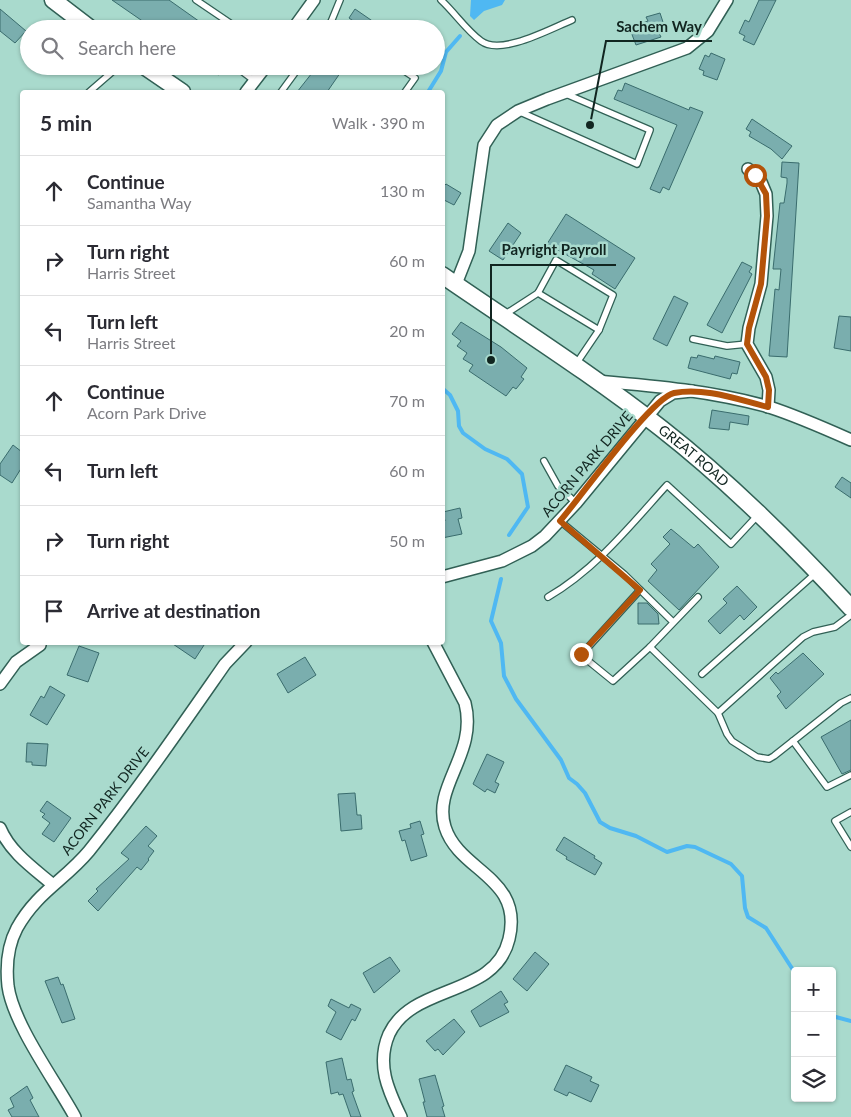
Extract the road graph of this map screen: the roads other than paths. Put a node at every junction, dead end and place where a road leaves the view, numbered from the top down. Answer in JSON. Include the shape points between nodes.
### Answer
{"nodes":[{"id":1,"x":196,"y":0,"type":"edge"},
{"id":2,"x":314,"y":0,"type":"edge"},
{"id":3,"x":340,"y":0,"type":"edge"},
{"id":4,"x":441,"y":0,"type":"edge"},
{"id":5,"x":727,"y":0,"type":"edge"},
{"id":6,"x":59,"y":2,"type":"edge"},
{"id":7,"x":81,"y":20,"type":"edge"},
{"id":8,"x":226,"y":20,"type":"edge"},
{"id":9,"x":300,"y":20,"type":"edge"},
{"id":10,"x":332,"y":20,"type":"edge"},
{"id":11,"x":572,"y":20,"type":"dead end"},
{"id":12,"x":109,"y":75,"type":"edge"},
{"id":13,"x":157,"y":75,"type":"edge"},
{"id":14,"x":247,"y":75,"type":"edge"},
{"id":15,"x":259,"y":75,"type":"edge"},
{"id":16,"x":293,"y":75,"type":"edge"},
{"id":17,"x":410,"y":75,"type":"edge"},
{"id":18,"x":255,"y":81,"type":"junction"},
{"id":19,"x":91,"y":90,"type":"edge"},
{"id":20,"x":179,"y":90,"type":"edge"},
{"id":21,"x":248,"y":90,"type":"edge"},
{"id":22,"x":282,"y":90,"type":"edge"},
{"id":23,"x":406,"y":90,"type":"edge"},
{"id":24,"x":564,"y":93,"type":"junction"},
{"id":25,"x":518,"y":111,"type":"junction"},
{"id":26,"x":748,"y":169,"type":"dead end"},
{"id":27,"x":449,"y":280,"type":"edge"},
{"id":28,"x":538,"y":293,"type":"junction"},
{"id":29,"x":502,"y":316,"type":"junction"},
{"id":30,"x":599,"y":330,"type":"junction"},
{"id":31,"x":693,"y":339,"type":"dead end"},
{"id":32,"x":747,"y":344,"type":"junction"},
{"id":33,"x":574,"y":366,"type":"junction"},
{"id":34,"x":596,"y":380,"type":"junction"},
{"id":35,"x":692,"y":391,"type":"junction"},
{"id":36,"x":768,"y":407,"type":"junction"},
{"id":37,"x":646,"y":416,"type":"junction"},
{"id":38,"x":851,"y":440,"type":"edge"},
{"id":39,"x":544,"y":461,"type":"dead end"},
{"id":40,"x":576,"y":502,"type":"junction"},
{"id":41,"x":759,"y":514,"type":"junction"},
{"id":42,"x":560,"y":521,"type":"junction"},
{"id":43,"x":603,"y":556,"type":"junction"},
{"id":44,"x":818,"y":572,"type":"junction"},
{"id":45,"x":445,"y":576,"type":"edge"},
{"id":46,"x":640,"y":590,"type":"junction"},
{"id":47,"x":548,"y":597,"type":"dead end"},
{"id":48,"x":698,"y":597,"type":"dead end"},
{"id":49,"x":851,"y":608,"type":"edge"},
{"id":50,"x":851,"y":615,"type":"edge"},
{"id":51,"x":673,"y":622,"type":"junction"},
{"id":52,"x":39,"y":645,"type":"edge"},
{"id":53,"x":243,"y":645,"type":"edge"},
{"id":54,"x":435,"y":645,"type":"edge"},
{"id":55,"x":650,"y":647,"type":"junction"},
{"id":56,"x":702,"y":674,"type":"dead end"},
{"id":57,"x":0,"y":684,"type":"edge"},
{"id":58,"x":851,"y":698,"type":"edge"},
{"id":59,"x":718,"y":713,"type":"junction"},
{"id":60,"x":793,"y":741,"type":"junction"},
{"id":61,"x":851,"y":775,"type":"edge"},
{"id":62,"x":851,"y":812,"type":"edge"},
{"id":63,"x":0,"y":828,"type":"edge"},
{"id":64,"x":851,"y":847,"type":"edge"},
{"id":65,"x":52,"y":884,"type":"junction"},
{"id":66,"x":5,"y":1000,"type":"edge"},
{"id":67,"x":75,"y":1117,"type":"edge"},
{"id":68,"x":401,"y":1117,"type":"edge"}],
"edges":[{"from":1,"to":8,"type":"lane"},
{"from":2,"to":9,"type":"street"},
{"from":3,"to":10,"type":"lane"},
{"from":4,"to":11,"type":"lane","via":[[481,41],[496,46],[512,44]]},
{"from":5,"to":24,"type":"street","via":[[708,31],[687,48]]},
{"from":6,"to":7,"type":"main road"},
{"from":12,"to":19,"type":"lane"},
{"from":13,"to":20,"type":"main road"},
{"from":14,"to":18,"type":"lane"},
{"from":15,"to":18,"type":"street"},
{"from":16,"to":22,"type":"lane"},
{"from":17,"to":23,"type":"lane","via":[[415,78]]},
{"from":18,"to":21,"type":"street"},
{"from":24,"to":25,"type":"street"},
{"from":24,"to":25,"type":"lane","via":[[650,130],[637,164]]},
{"from":25,"to":27,"type":"street","via":[[497,125],[484,145],[469,251]]},
{"from":26,"to":32,"type":"street","via":[[761,182],[766,194],[767,216],[761,284]]},
{"from":27,"to":29,"type":"main road","name":"GREAT ROAD"},
{"from":28,"to":29,"type":"lane"},
{"from":28,"to":30,"type":"lane"},
{"from":28,"to":30,"type":"lane","via":[[556,260],[612,295]]},
{"from":29,"to":33,"type":"main road","name":"GREAT ROAD"},
{"from":30,"to":33,"type":"lane"},
{"from":31,"to":32,"type":"lane","via":[[727,346]]},
{"from":32,"to":36,"type":"street","via":[[766,377]]},
{"from":33,"to":34,"type":"main road","name":"GREAT ROAD"},
{"from":34,"to":35,"type":"street"},
{"from":34,"to":37,"type":"main road","name":"GREAT ROAD"},
{"from":35,"to":36,"type":"street"},
{"from":35,"to":37,"type":"street","name":"ACORN PARK DRIVE","via":[[666,396]]},
{"from":36,"to":38,"type":"street"},
{"from":37,"to":40,"type":"street","name":"ACORN PARK DRIVE"},
{"from":37,"to":41,"type":"main road","name":"GREAT ROAD"},
{"from":39,"to":40,"type":"lane","via":[[558,486]]},
{"from":40,"to":42,"type":"street","name":"ACORN PARK DRIVE"},
{"from":41,"to":43,"type":"lane","via":[[731,544],[667,485]]},
{"from":41,"to":44,"type":"main road","name":"GREAT ROAD"},
{"from":42,"to":43,"type":"lane"},
{"from":42,"to":45,"type":"street","name":"ACORN PARK DRIVE","via":[[518,554],[485,567]]},
{"from":43,"to":46,"type":"lane"},
{"from":43,"to":47,"type":"lane","via":[[574,581]]},
{"from":44,"to":49,"type":"main road","name":"GREAT ROAD"},
{"from":44,"to":56,"type":"lane"},
{"from":46,"to":51,"type":"lane"},
{"from":46,"to":55,"type":"lane","via":[[581,654],[613,681]]},
{"from":48,"to":51,"type":"lane"},
{"from":50,"to":59,"type":"lane","via":[[835,627],[803,637]]},
{"from":51,"to":55,"type":"lane"},
{"from":52,"to":57,"type":"street","via":[[16,662]]},
{"from":53,"to":65,"type":"street","name":"ACORN PARK DRIVE","via":[[225,664],[88,852]]},
{"from":54,"to":68,"type":"street","via":[[468,714],[467,737],[442,803],[445,828],[460,851],[502,892],[511,927],[505,951],[492,969],[471,982],[414,1006],[392,1029],[382,1062],[389,1092]]},
{"from":55,"to":59,"type":"lane"},
{"from":58,"to":60,"type":"lane"},
{"from":59,"to":60,"type":"lane","via":[[727,734],[756,757],[774,756]]},
{"from":60,"to":61,"type":"lane","via":[[827,787]]},
{"from":62,"to":64,"type":"lane","via":[[835,821]]},
{"from":63,"to":65,"type":"street","via":[[17,854]]},
{"from":65,"to":66,"type":"street","name":"ACORN PARK DRIVE","via":[[23,918],[12,942]]},
{"from":66,"to":67,"type":"street","name":"ACORN PARK DRIVE"}]}
